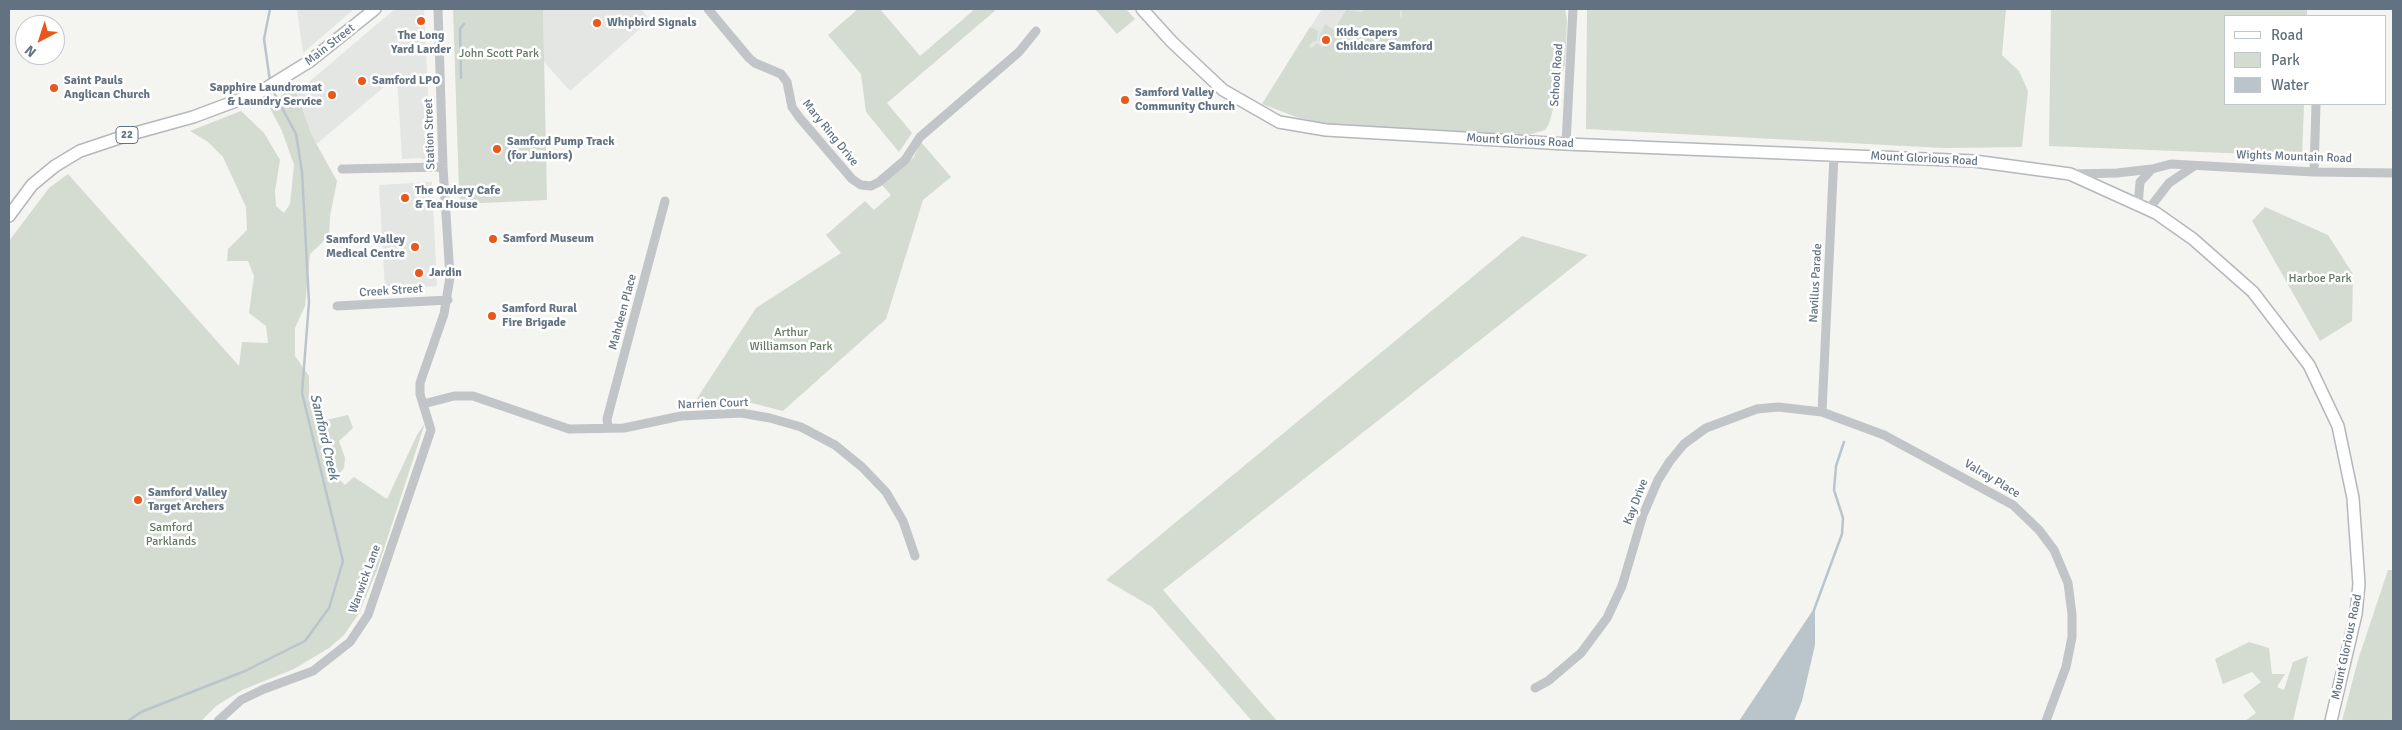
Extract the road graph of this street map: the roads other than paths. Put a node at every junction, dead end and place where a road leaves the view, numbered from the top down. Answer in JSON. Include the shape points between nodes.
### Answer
{"nodes":[{"id":1,"x":374,"y":9,"type":"edge"},
{"id":2,"x":438,"y":9,"type":"edge"},
{"id":3,"x":708,"y":9,"type":"edge"},
{"id":4,"x":1142,"y":9,"type":"edge"},
{"id":5,"x":1574,"y":9,"type":"edge"},
{"id":6,"x":1036,"y":31,"type":"dead end"},
{"id":7,"x":2316,"y":105,"type":"edge"},
{"id":8,"x":1566,"y":144,"type":"junction"},
{"id":9,"x":1834,"y":155,"type":"junction"},
{"id":10,"x":2194,"y":166,"type":"junction"},
{"id":11,"x":443,"y":167,"type":"junction"},
{"id":12,"x":2152,"y":169,"type":"junction"},
{"id":13,"x":342,"y":170,"type":"dead end"},
{"id":14,"x":2314,"y":172,"type":"junction"},
{"id":15,"x":2393,"y":173,"type":"edge"},
{"id":16,"x":2070,"y":174,"type":"junction"},
{"id":17,"x":665,"y":201,"type":"dead end"},
{"id":18,"x":2143,"y":208,"type":"junction"},
{"id":19,"x":9,"y":216,"type":"edge"},
{"id":20,"x":448,"y":300,"type":"junction"},
{"id":21,"x":337,"y":306,"type":"dead end"},
{"id":22,"x":423,"y":404,"type":"junction"},
{"id":23,"x":1822,"y":412,"type":"junction"},
{"id":24,"x":608,"y":428,"type":"junction"},
{"id":25,"x":915,"y":556,"type":"dead end"},
{"id":26,"x":1535,"y":688,"type":"dead end"},
{"id":27,"x":218,"y":721,"type":"edge"},
{"id":28,"x":2046,"y":721,"type":"edge"},
{"id":29,"x":2331,"y":721,"type":"edge"}],
"edges":[{"from":1,"to":19,"type":"main road","name":"Main Street","number":"22","via":[[330,47],[260,92],[193,117],[80,151],[32,185]]},
{"from":2,"to":11,"type":"street","name":"Station Street"},
{"from":3,"to":6,"type":"street","name":"Mary Ring Drive","via":[[749,58],[781,74],[787,82],[792,107],[799,117],[852,179],[866,186],[879,182],[905,160],[920,137],[1019,52]]},
{"from":4,"to":8,"type":"main road","name":"Mount Glorious Road","via":[[1223,90],[1279,122],[1326,130]]},
{"from":5,"to":8,"type":"street","name":"School Road"},
{"from":7,"to":14,"type":"street"},
{"from":8,"to":9,"type":"main road","name":"Mount Glorious Road"},
{"from":9,"to":16,"type":"main road","name":"Mount Glorious Road","via":[[1974,161]]},
{"from":9,"to":23,"type":"street","name":"Navillus Parade"},
{"from":10,"to":12,"type":"street","name":"Wights Mountain Road","via":[[2171,164]]},
{"from":10,"to":14,"type":"street","name":"Wights Mountain Road"},
{"from":10,"to":18,"type":"street"},
{"from":11,"to":13,"type":"street"},
{"from":11,"to":20,"type":"street","name":"Station Street","via":[[450,277]]},
{"from":12,"to":16,"type":"street","name":"Wights Mountain Road"},
{"from":12,"to":18,"type":"street","via":[[2140,182]]},
{"from":14,"to":15,"type":"street","name":"Wights Mountain Road"},
{"from":16,"to":18,"type":"main road","name":"Mount Glorious Road"},
{"from":17,"to":24,"type":"street","name":"Mahdeen Place","via":[[607,419]]},
{"from":18,"to":29,"type":"main road","name":"Mount Glorious Road","via":[[2193,239],[2253,292],[2309,365],[2338,426],[2353,498],[2359,584],[2356,614]]},
{"from":20,"to":21,"type":"street","name":"Creek Street"},
{"from":20,"to":22,"type":"street","name":"Station Street","via":[[420,383]]},
{"from":22,"to":24,"type":"street","name":"Narrien Court","via":[[454,396],[473,396],[569,428]]},
{"from":22,"to":27,"type":"street","name":"Warwick Lane","via":[[431,430],[368,615],[350,642],[313,672],[241,700]]},
{"from":23,"to":26,"type":"street","name":"Kay Drive","via":[[1778,407],[1756,409],[1706,428],[1684,444],[1658,480],[1642,515],[1622,586],[1607,618],[1581,653]]},
{"from":23,"to":28,"type":"street","name":"Valray Place","via":[[1884,435],[2013,505],[2054,550],[2068,582],[2072,637],[2066,667]]},
{"from":24,"to":25,"type":"street","name":"Narrien Court","via":[[624,428],[680,416],[742,413],[801,427],[836,445],[886,492],[902,521]]}]}
